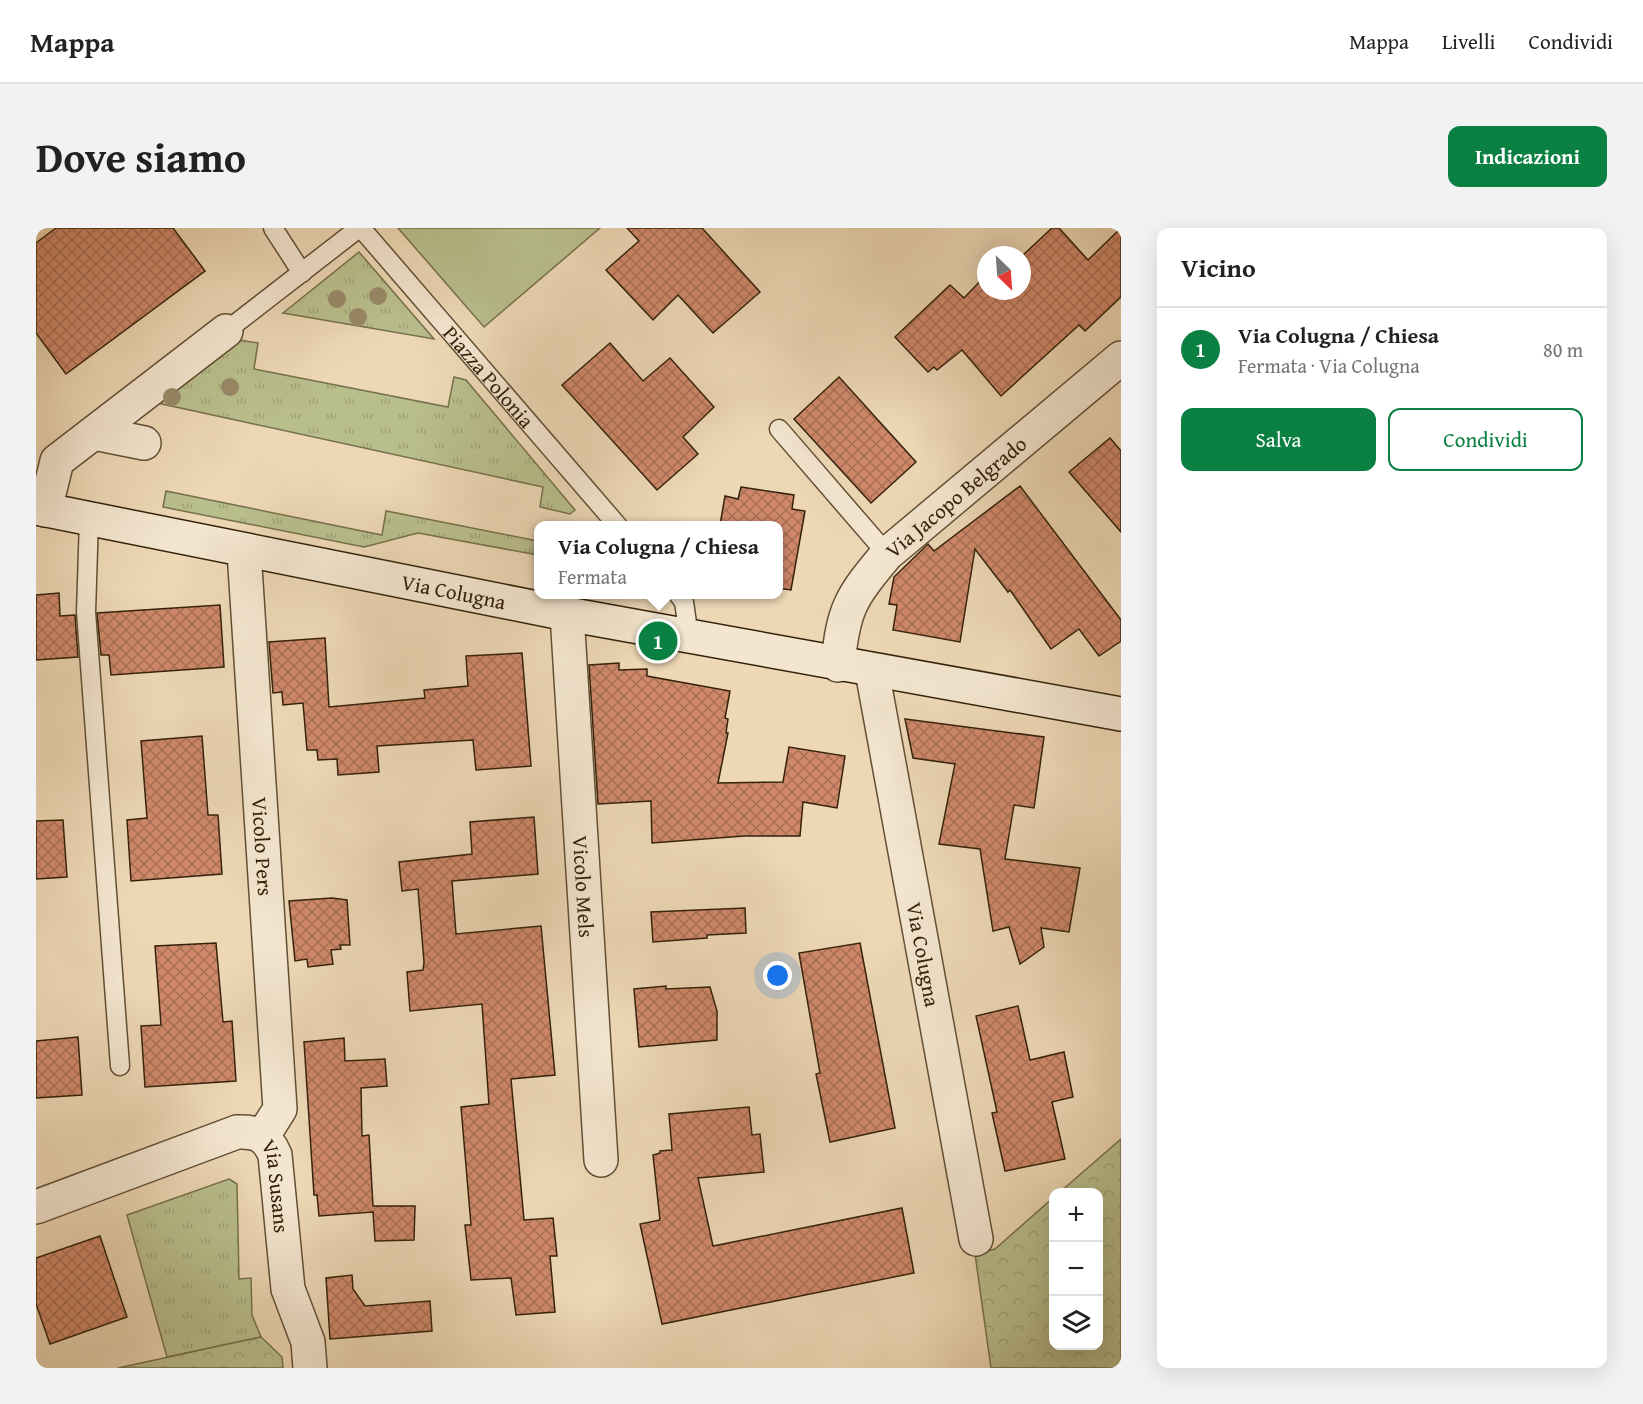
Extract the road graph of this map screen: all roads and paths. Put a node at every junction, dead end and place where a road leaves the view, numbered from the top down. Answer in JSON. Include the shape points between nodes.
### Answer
{"nodes":[{"id":1,"x":273,"y":228,"type":"edge"},
{"id":2,"x":360,"y":228,"type":"edge"},
{"id":3,"x":302,"y":273,"type":"junction"},
{"id":4,"x":235,"y":324,"type":"joint"},
{"id":5,"x":1121,"y":358,"type":"edge"},
{"id":6,"x":779,"y":429,"type":"dead end"},
{"id":7,"x":93,"y":433,"type":"junction"},
{"id":8,"x":144,"y":443,"type":"dead end"},
{"id":9,"x":41,"y":509,"type":"edge"},
{"id":10,"x":89,"y":519,"type":"junction"},
{"id":11,"x":615,"y":521,"type":"edge"},
{"id":12,"x":244,"y":551,"type":"junction"},
{"id":13,"x":887,"y":554,"type":"junction"},
{"id":14,"x":682,"y":599,"type":"edge"},
{"id":15,"x":567,"y":614,"type":"junction"},
{"id":16,"x":689,"y":637,"type":"junction"},
{"id":17,"x":838,"y":665,"type":"junction"},
{"id":18,"x":872,"y":671,"type":"junction"},
{"id":19,"x":1121,"y":714,"type":"edge"},
{"id":20,"x":120,"y":1066,"type":"dead end"},
{"id":21,"x":263,"y":1136,"type":"junction"},
{"id":22,"x":601,"y":1160,"type":"dead end"},
{"id":23,"x":36,"y":1207,"type":"edge"},
{"id":24,"x":976,"y":1239,"type":"dead end"},
{"id":25,"x":310,"y":1368,"type":"edge"}],
"edges":[{"from":1,"to":3,"type":"lane"},
{"from":2,"to":3,"type":"lane","name":"Piazza Polonia"},
{"from":2,"to":11,"type":"lane","name":"Piazza Polonia"},
{"from":3,"to":4,"type":"lane","name":"Piazza Polonia"},
{"from":4,"to":7,"type":"street","name":"Piazza Polonia"},
{"from":5,"to":13,"type":"street","name":"Via Jacopo Belgrado"},
{"from":6,"to":13,"type":"lane"},
{"from":7,"to":8,"type":"street"},
{"from":7,"to":9,"type":"street","name":"Piazza Polonia","via":[[57,461]]},
{"from":9,"to":10,"type":"street","name":"Via Colugna"},
{"from":10,"to":12,"type":"street","name":"Via Colugna"},
{"from":10,"to":20,"type":"lane","via":[[86,612]]},
{"from":12,"to":15,"type":"street","name":"Via Colugna"},
{"from":12,"to":21,"type":"street","name":"Vicolo Pers","via":[[280,1109]]},
{"from":13,"to":17,"type":"street","name":"Via Jacopo Belgrado","via":[[855,592],[842,625]]},
{"from":14,"to":16,"type":"lane"},
{"from":15,"to":16,"type":"street","name":"Via Colugna"},
{"from":15,"to":22,"type":"street","name":"Vicolo Mels"},
{"from":16,"to":17,"type":"street","name":"Via Colugna"},
{"from":17,"to":18,"type":"street","name":"Via Colugna"},
{"from":18,"to":19,"type":"street","name":"Via Colugna"},
{"from":18,"to":24,"type":"street","name":"Via Colugna"},
{"from":21,"to":23,"type":"street","name":"Via Susans","via":[[251,1131],[237,1132]]},
{"from":21,"to":25,"type":"street","name":"Via Susans","via":[[275,1155],[288,1289],[308,1342]]}]}
